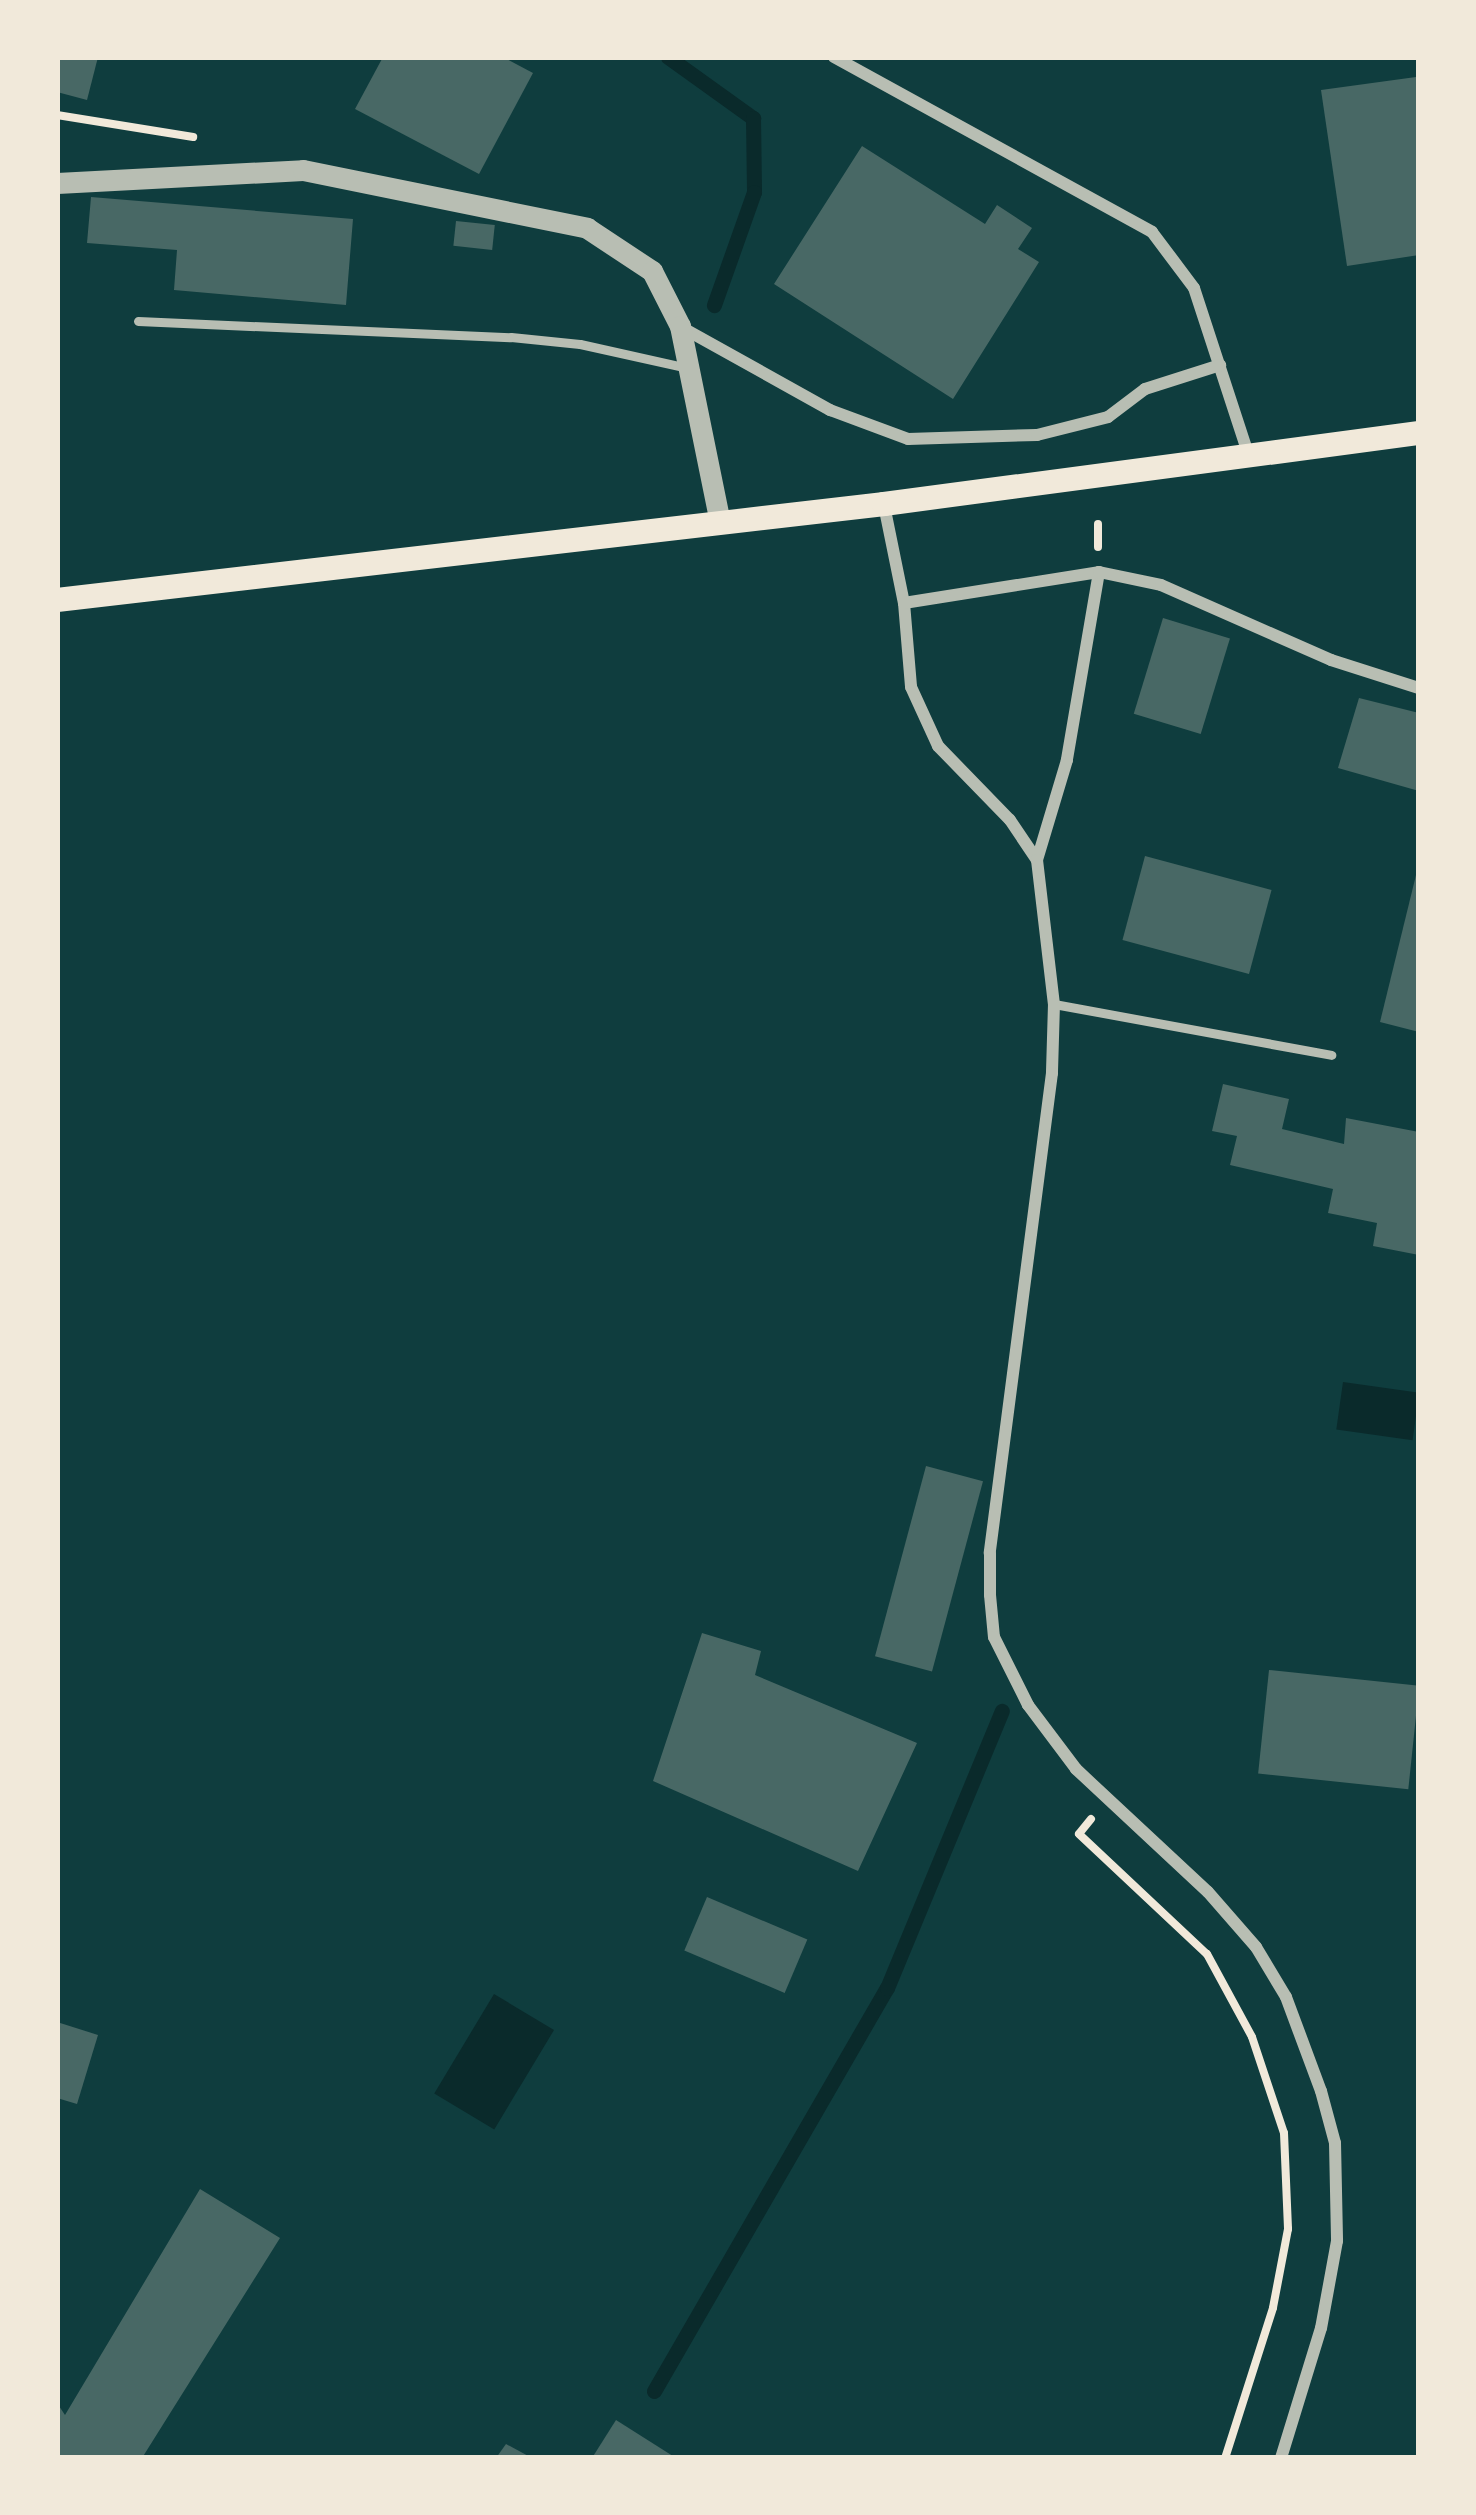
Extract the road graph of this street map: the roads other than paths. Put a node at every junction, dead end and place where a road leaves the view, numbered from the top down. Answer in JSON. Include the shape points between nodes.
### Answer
{"nodes":[{"id":1,"x":835,"y":57,"type":"edge"},
{"id":2,"x":57,"y":183,"type":"edge"},
{"id":3,"x":138,"y":320,"type":"dead end"},
{"id":4,"x":680,"y":326,"type":"junction"},
{"id":5,"x":1220,"y":365,"type":"junction"},
{"id":6,"x":688,"y":368,"type":"junction"},
{"id":7,"x":1419,"y":434,"type":"edge"},
{"id":8,"x":1250,"y":457,"type":"junction"},
{"id":9,"x":884,"y":504,"type":"junction"},
{"id":10,"x":720,"y":523,"type":"junction"},
{"id":11,"x":1099,"y":572,"type":"junction"},
{"id":12,"x":57,"y":601,"type":"edge"},
{"id":13,"x":904,"y":603,"type":"junction"},
{"id":14,"x":1419,"y":688,"type":"edge"},
{"id":15,"x":1037,"y":860,"type":"junction"},
{"id":16,"x":1054,"y":1004,"type":"junction"},
{"id":17,"x":1331,"y":1055,"type":"dead end"},
{"id":18,"x":1282,"y":2458,"type":"edge"}],
"edges":[{"from":1,"to":5,"type":"street","via":[[1152,232],[1194,288]]},
{"from":2,"to":4,"type":"street","via":[[303,170],[564,222],[652,271]]},
{"from":3,"to":6,"type":"lane","via":[[511,337]]},
{"from":4,"to":5,"type":"street","via":[[830,410],[908,439],[1037,435],[1108,417],[1145,389]]},
{"from":4,"to":6,"type":"street"},
{"from":5,"to":8,"type":"street"},
{"from":6,"to":10,"type":"street"},
{"from":7,"to":8,"type":"main road"},
{"from":8,"to":9,"type":"main road"},
{"from":9,"to":10,"type":"main road"},
{"from":9,"to":13,"type":"street"},
{"from":10,"to":12,"type":"main road"},
{"from":11,"to":13,"type":"street"},
{"from":11,"to":14,"type":"street","via":[[1161,585]]},
{"from":11,"to":15,"type":"street","via":[[1067,760]]},
{"from":13,"to":15,"type":"street","via":[[911,687],[938,746]]},
{"from":15,"to":16,"type":"street"},
{"from":16,"to":17,"type":"lane"},
{"from":16,"to":18,"type":"street","via":[[1050,1110],[990,1553],[994,1636],[1028,1705],[1076,1769],[1256,1947],[1286,1997],[1321,2090],[1335,2143],[1337,2240],[1321,2328]]}]}
